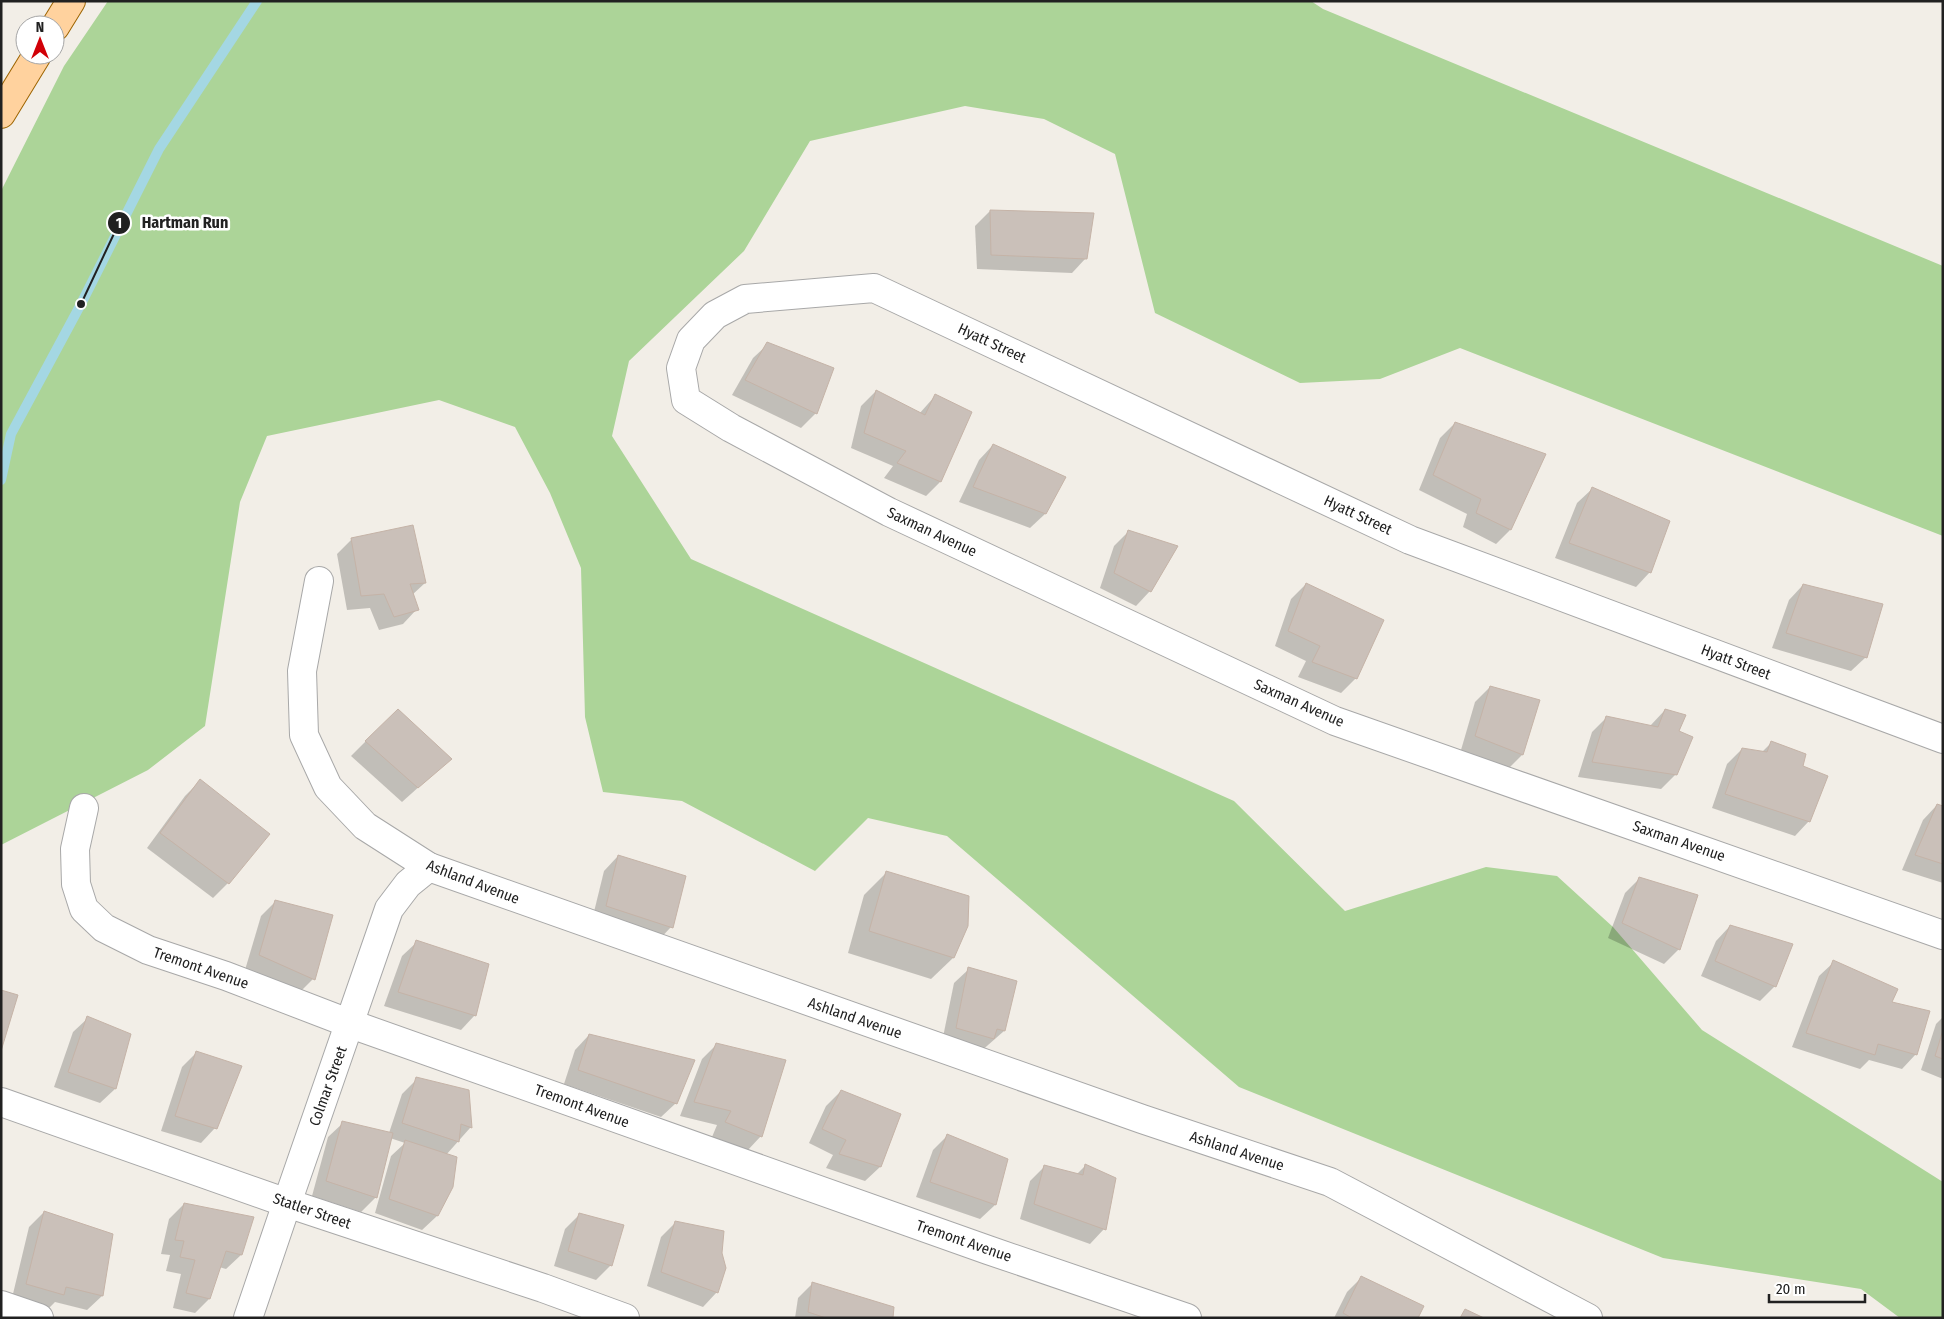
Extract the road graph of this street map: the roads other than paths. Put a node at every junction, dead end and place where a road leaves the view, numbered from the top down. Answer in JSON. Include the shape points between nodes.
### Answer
{"nodes":[{"id":1,"x":71,"y":1,"type":"edge"},
{"id":2,"x":62,"y":15,"type":"edge"},
{"id":3,"x":32,"y":65,"type":"edge"},
{"id":4,"x":1,"y":114,"type":"edge"},
{"id":5,"x":686,"y":400,"type":"joint"},
{"id":6,"x":319,"y":581,"type":"dead end"},
{"id":7,"x":1943,"y":739,"type":"edge"},
{"id":8,"x":84,"y":808,"type":"dead end"},
{"id":9,"x":428,"y":867,"type":"junction"},
{"id":10,"x":1943,"y":935,"type":"edge"},
{"id":11,"x":351,"y":1024,"type":"junction"},
{"id":12,"x":1,"y":1102,"type":"edge"},
{"id":13,"x":286,"y":1203,"type":"junction"},
{"id":14,"x":1,"y":1305,"type":"edge"},
{"id":15,"x":39,"y":1318,"type":"edge"},
{"id":16,"x":248,"y":1318,"type":"edge"},
{"id":17,"x":625,"y":1318,"type":"edge"},
{"id":18,"x":1187,"y":1318,"type":"edge"},
{"id":19,"x":1588,"y":1318,"type":"edge"}],
"edges":[{"from":1,"to":2,"type":"main road"},
{"from":3,"to":4,"type":"main road"},
{"from":5,"to":7,"type":"street","name":"Hyatt Street","via":[[681,368],[691,340],[715,315],[745,299],[874,288],[1410,540]]},
{"from":5,"to":10,"type":"street","name":"Saxman Avenue","via":[[731,428],[889,512],[1335,721]]},
{"from":6,"to":9,"type":"street","name":"Ashland Avenue","via":[[302,671],[304,735],[328,787],[365,826]]},
{"from":8,"to":11,"type":"street","name":"Tremont Avenue","via":[[74,849],[76,884],[84,909],[104,928],[148,950]]},
{"from":9,"to":11,"type":"street","name":"Colmar Street","via":[[408,884],[389,909]]},
{"from":9,"to":19,"type":"street","name":"Ashland Avenue","via":[[1133,1116],[1330,1182]]},
{"from":11,"to":13,"type":"street","name":"Colmar Street"},
{"from":11,"to":18,"type":"street","name":"Tremont Avenue"},
{"from":12,"to":13,"type":"street","name":"Statler Street"},
{"from":13,"to":16,"type":"street","name":"Colmar Street"},
{"from":13,"to":17,"type":"street","name":"Statler Street"},
{"from":14,"to":15,"type":"street"}]}
